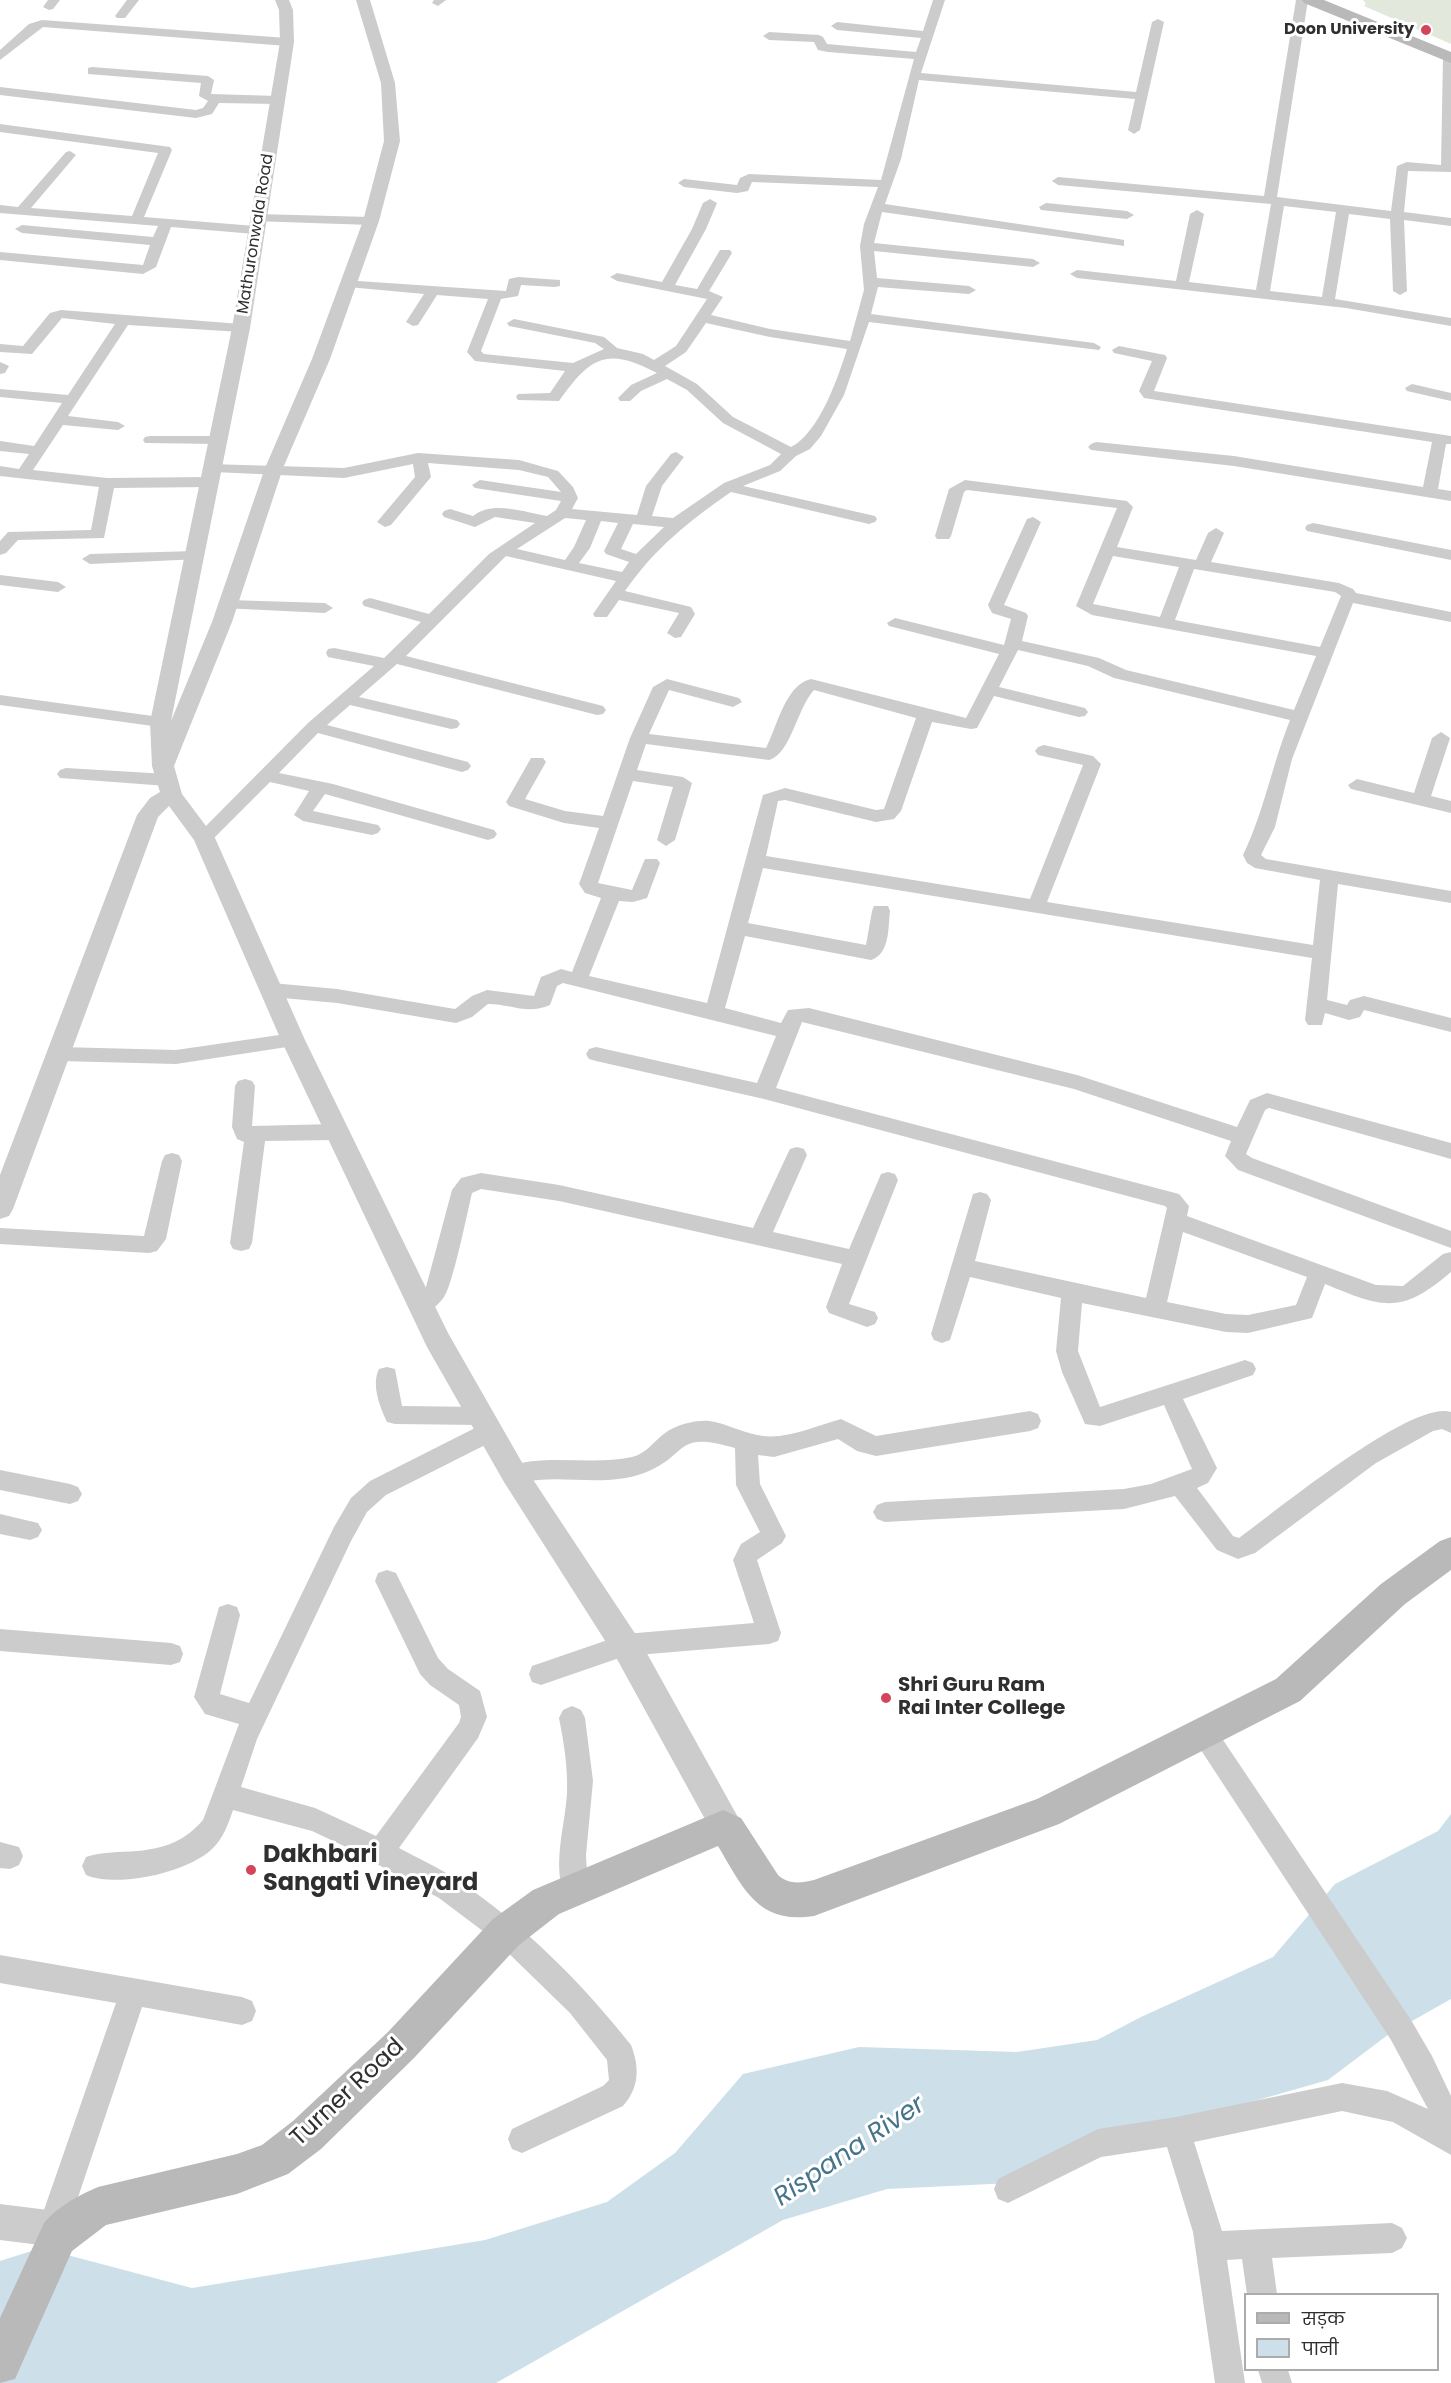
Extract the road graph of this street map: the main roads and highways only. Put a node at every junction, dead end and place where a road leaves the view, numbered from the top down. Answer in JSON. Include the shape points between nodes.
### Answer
{"nodes":[{"id":1,"x":1310,"y":0,"type":"edge"},
{"id":2,"x":1450,"y":57,"type":"edge"},
{"id":3,"x":1451,"y":1551,"type":"edge"},
{"id":4,"x":0,"y":2364,"type":"edge"}],
"edges":[{"from":1,"to":2,"type":"main road"},
{"from":3,"to":4,"type":"main road","name":"Turner Road","via":[[1393,1593],[1288,1690],[1047,1812],[814,1898],[778,1898],[765,1887],[723,1827],[546,1902],[506,1932],[401,2045],[274,2160],[237,2174],[98,2207],[58,2232]]}]}
